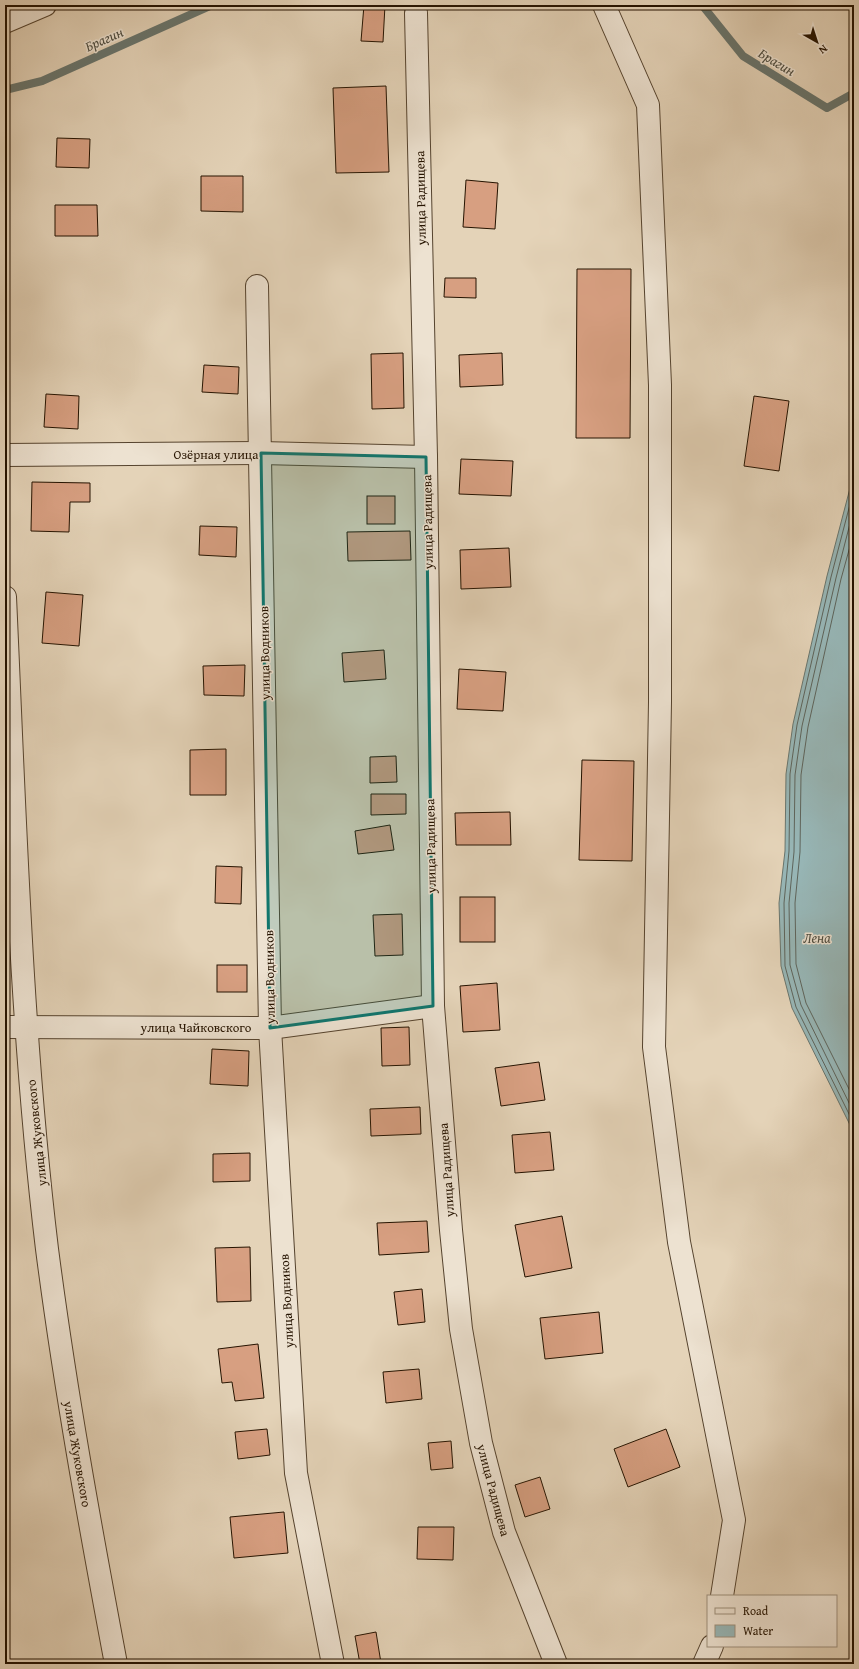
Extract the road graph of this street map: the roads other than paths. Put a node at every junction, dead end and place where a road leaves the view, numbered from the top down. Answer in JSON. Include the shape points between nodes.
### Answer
{"nodes":[{"id":1,"x":45,"y":5,"type":"edge"},
{"id":2,"x":604,"y":5,"type":"edge"},
{"id":3,"x":416,"y":13,"type":"dead end"},
{"id":4,"x":5,"y":22,"type":"edge"},
{"id":5,"x":257,"y":286,"type":"dead end"},
{"id":6,"x":261,"y":453,"type":"junction"},
{"id":7,"x":5,"y":455,"type":"edge"},
{"id":8,"x":426,"y":457,"type":"junction"},
{"id":9,"x":5,"y":597,"type":"edge"},
{"id":10,"x":433,"y":1006,"type":"junction"},
{"id":11,"x":15,"y":1027,"type":"edge"},
{"id":12,"x":270,"y":1028,"type":"junction"},
{"id":13,"x":722,"y":1595,"type":"edge"},
{"id":14,"x":712,"y":1647,"type":"edge"},
{"id":15,"x":116,"y":1664,"type":"edge"},
{"id":16,"x":332,"y":1664,"type":"edge"},
{"id":17,"x":556,"y":1664,"type":"edge"},
{"id":18,"x":704,"y":1664,"type":"edge"}],
"edges":[{"from":1,"to":4,"type":"street"},
{"from":2,"to":13,"type":"street","via":[[648,105],[660,385],[660,702],[654,1047],[679,1242],[734,1520]]},
{"from":3,"to":8,"type":"street","name":"улица Радищева"},
{"from":5,"to":6,"type":"street","name":"улица Водников"},
{"from":6,"to":7,"type":"street","name":"Озёрная улица"},
{"from":6,"to":8,"type":"street","name":"Озёрная улица"},
{"from":6,"to":12,"type":"street","name":"улица Водников"},
{"from":8,"to":10,"type":"street","name":"улица Радищева"},
{"from":9,"to":11,"type":"street","name":"улица Жуковского"},
{"from":10,"to":12,"type":"street","name":"улица Чайковского"},
{"from":10,"to":17,"type":"street","name":"улица Радищева","via":[[461,1329],[482,1442],[504,1532]]},
{"from":11,"to":12,"type":"street","name":"улица Чайковского"},
{"from":11,"to":15,"type":"street","name":"улица Жуковского","via":[[72,1424]]},
{"from":12,"to":16,"type":"street","name":"улица Водников","via":[[296,1473]]},
{"from":14,"to":18,"type":"street"}]}
